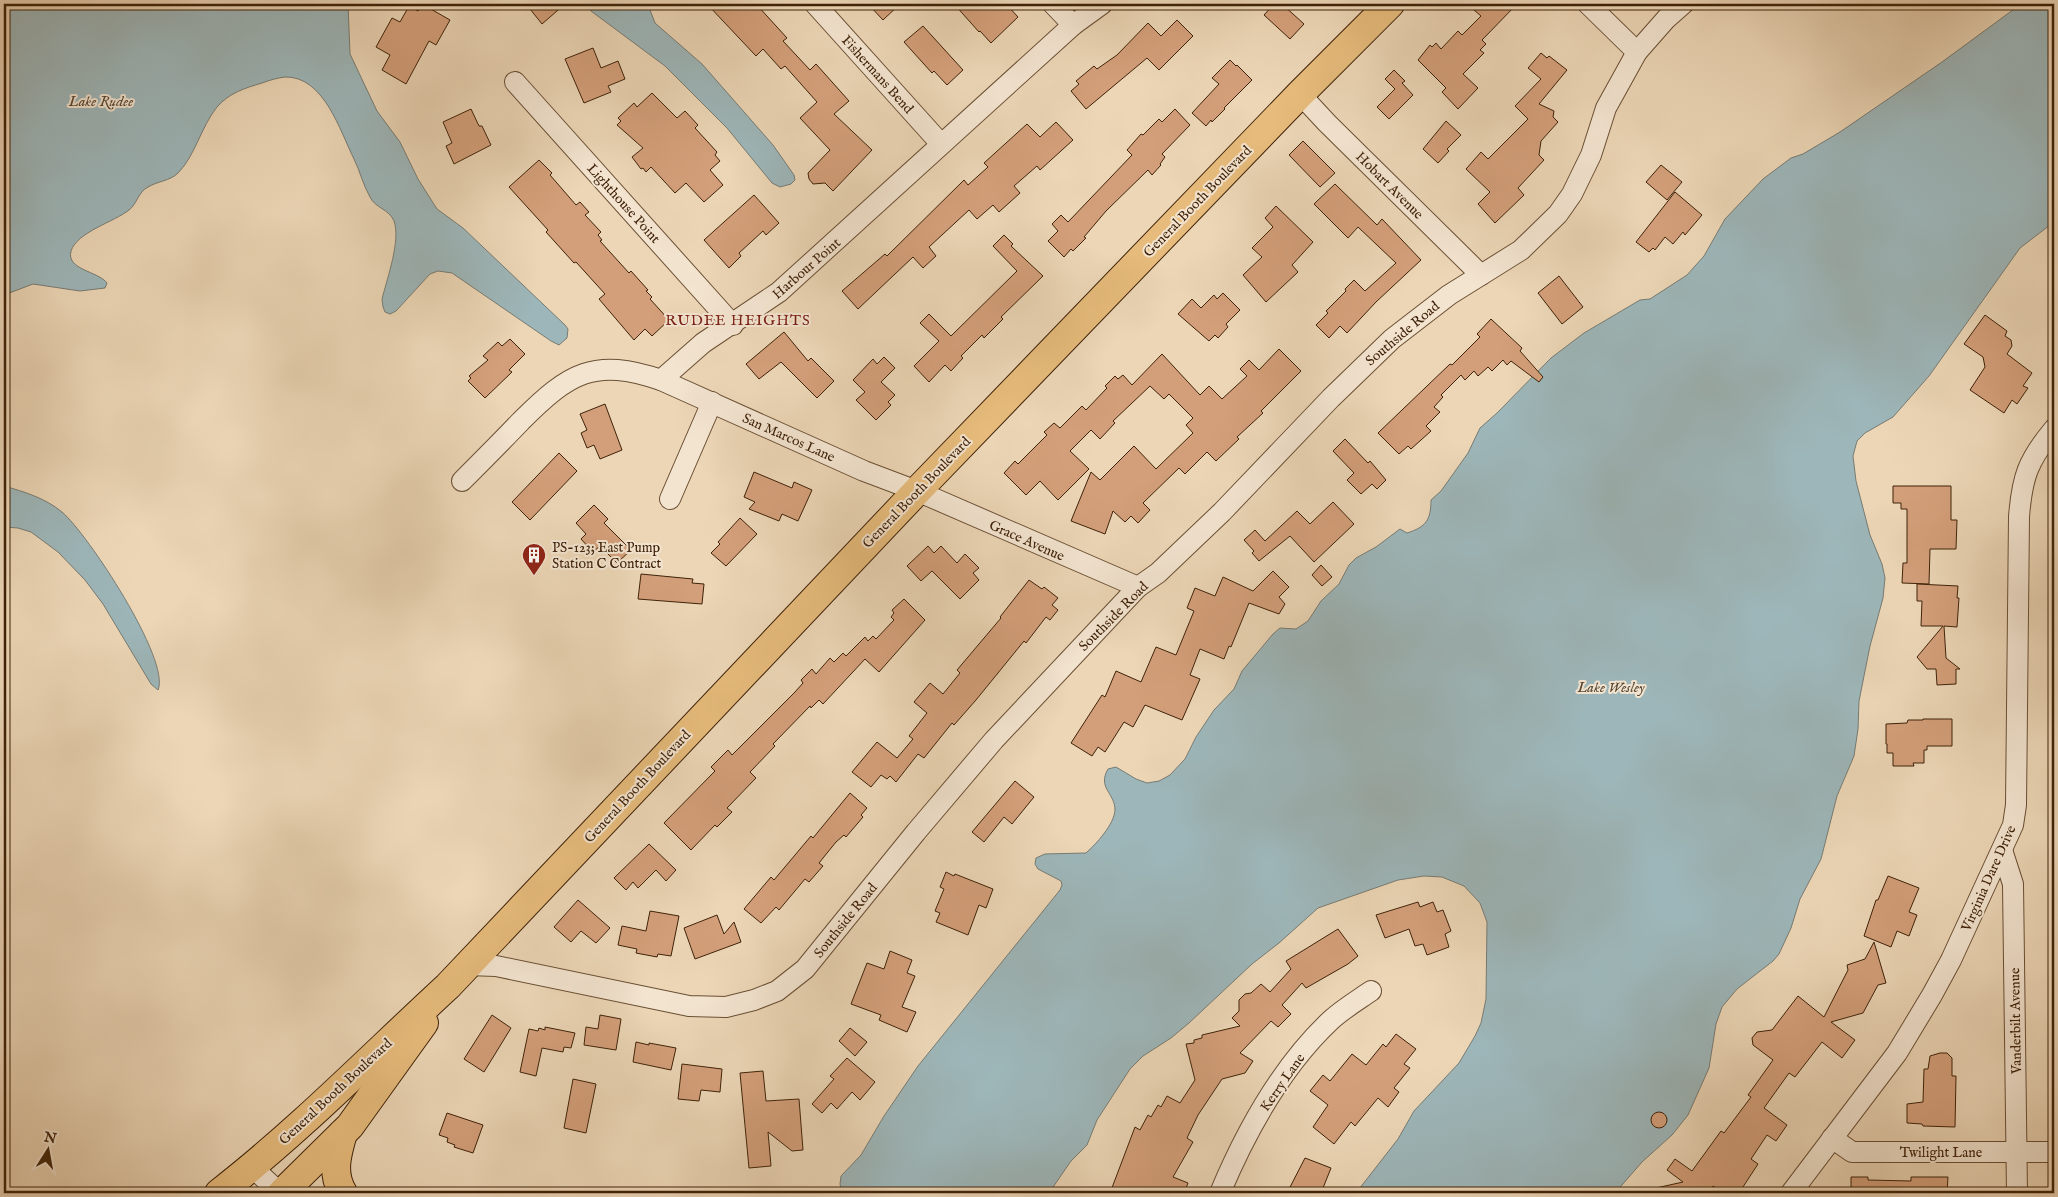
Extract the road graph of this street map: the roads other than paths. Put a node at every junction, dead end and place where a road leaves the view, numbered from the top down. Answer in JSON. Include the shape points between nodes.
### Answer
{"nodes":[{"id":1,"x":815,"y":4,"type":"edge"},
{"id":2,"x":1053,"y":4,"type":"edge"},
{"id":3,"x":1102,"y":4,"type":"edge"},
{"id":4,"x":1390,"y":4,"type":"edge"},
{"id":5,"x":1588,"y":4,"type":"edge"},
{"id":6,"x":1683,"y":4,"type":"edge"},
{"id":7,"x":1073,"y":25,"type":"junction"},
{"id":8,"x":1637,"y":52,"type":"junction"},
{"id":9,"x":515,"y":82,"type":"dead end"},
{"id":10,"x":1300,"y":94,"type":"junction"},
{"id":11,"x":941,"y":144,"type":"junction"},
{"id":12,"x":1481,"y":275,"type":"junction"},
{"id":13,"x":733,"y":325,"type":"junction"},
{"id":14,"x":662,"y":380,"type":"junction"},
{"id":15,"x":712,"y":402,"type":"junction"},
{"id":16,"x":2054,"y":429,"type":"edge"},
{"id":17,"x":462,"y":481,"type":"dead end"},
{"id":18,"x":917,"y":491,"type":"junction"},
{"id":19,"x":670,"y":499,"type":"dead end"},
{"id":20,"x":1138,"y":587,"type":"junction"},
{"id":21,"x":2002,"y":850,"type":"junction"},
{"id":22,"x":467,"y":965,"type":"junction"},
{"id":23,"x":448,"y":986,"type":"junction"},
{"id":24,"x":1371,"y":991,"type":"dead end"},
{"id":25,"x":343,"y":1133,"type":"junction"},
{"id":26,"x":1832,"y":1138,"type":"junction"},
{"id":27,"x":2017,"y":1152,"type":"junction"},
{"id":28,"x":2054,"y":1152,"type":"edge"},
{"id":29,"x":252,"y":1167,"type":"junction"},
{"id":30,"x":1794,"y":1192,"type":"edge"},
{"id":31,"x":219,"y":1193,"type":"edge"},
{"id":32,"x":281,"y":1193,"type":"edge"},
{"id":33,"x":343,"y":1193,"type":"edge"},
{"id":34,"x":1220,"y":1193,"type":"edge"},
{"id":35,"x":2017,"y":1193,"type":"edge"}],
"edges":[{"from":1,"to":11,"type":"street","name":"Fishermans Bend"},
{"from":2,"to":7,"type":"street"},
{"from":3,"to":7,"type":"street","name":"Harbour Point"},
{"from":4,"to":10,"type":"highway","name":"General Booth Boulevard"},
{"from":5,"to":8,"type":"street"},
{"from":6,"to":8,"type":"street","name":"Southside Road"},
{"from":7,"to":11,"type":"street","name":"Harbour Point"},
{"from":8,"to":12,"type":"street","name":"Southside Road","via":[[1606,108],[1591,155],[1572,194],[1558,214],[1521,250]]},
{"from":9,"to":13,"type":"street","name":"Lighthouse Point"},
{"from":10,"to":12,"type":"street","name":"Hobart Avenue"},
{"from":10,"to":18,"type":"highway","name":"General Booth Boulevard"},
{"from":11,"to":13,"type":"street","name":"Harbour Point","via":[[779,292]]},
{"from":12,"to":20,"type":"street","name":"Southside Road","via":[[1428,310],[1392,339],[1222,512],[1158,573]]},
{"from":13,"to":14,"type":"street","name":"Harbour Point","via":[[704,343]]},
{"from":14,"to":15,"type":"street","name":"San Marcos Lane"},
{"from":14,"to":17,"type":"street","via":[[629,371],[607,370],[568,380],[548,394]]},
{"from":15,"to":18,"type":"street","name":"San Marcos Lane","via":[[864,471]]},
{"from":15,"to":19,"type":"street"},
{"from":16,"to":21,"type":"street","name":"Virginia Dare Drive","via":[[2026,471],[2021,493],[2016,805],[2013,825]]},
{"from":18,"to":20,"type":"street","name":"Grace Avenue"},
{"from":18,"to":22,"type":"highway","name":"General Booth Boulevard"},
{"from":20,"to":22,"type":"street","name":"Southside Road","via":[[994,740],[806,969],[777,990],[726,1007],[690,1006],[496,966]]},
{"from":21,"to":26,"type":"street","name":"Virginia Dare Drive","via":[[1932,996],[1897,1053]]},
{"from":21,"to":27,"type":"street","name":"Vanderbilt Avenue","via":[[2012,884]]},
{"from":22,"to":23,"type":"highway","name":"General Booth Boulevard"},
{"from":23,"to":25,"type":"highway","name":"General Booth Boulevard","via":[[403,1054]]},
{"from":23,"to":29,"type":"highway","name":"General Booth Boulevard","via":[[328,1101]]},
{"from":24,"to":34,"type":"street","name":"Kerry Lane","via":[[1331,1020],[1304,1050],[1255,1121]]},
{"from":25,"to":32,"type":"highway","name":"General Booth Boulevard"},
{"from":25,"to":33,"type":"highway","via":[[335,1169]]},
{"from":26,"to":27,"type":"street","name":"Twilight Lane","via":[[1852,1152]]},
{"from":26,"to":30,"type":"street","name":"Virginia Dare Drive"},
{"from":27,"to":28,"type":"street","name":"Twilight Lane"},
{"from":27,"to":35,"type":"street","name":"Vanderbilt Avenue"},
{"from":29,"to":31,"type":"highway","name":"General Booth Boulevard"},
{"from":29,"to":32,"type":"street"}]}
